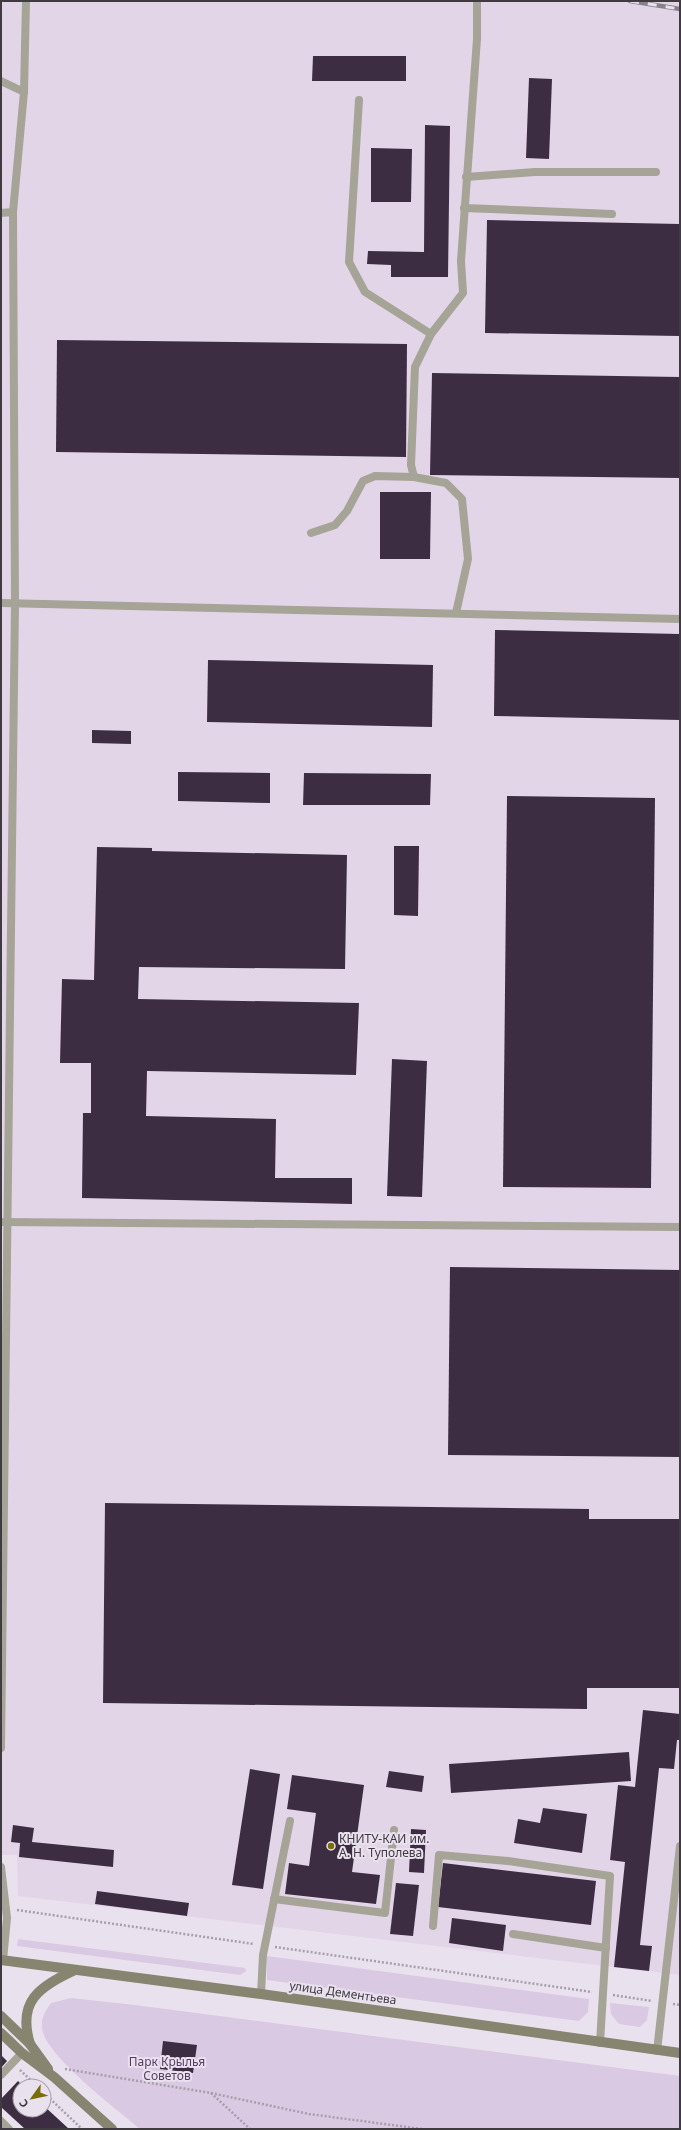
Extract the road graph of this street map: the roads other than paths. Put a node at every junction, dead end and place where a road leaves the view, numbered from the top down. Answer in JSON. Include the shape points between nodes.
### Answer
{"nodes":[{"id":1,"x":26,"y":1,"type":"edge"},
{"id":2,"x":477,"y":1,"type":"edge"},
{"id":3,"x":1,"y":81,"type":"edge"},
{"id":4,"x":24,"y":92,"type":"junction"},
{"id":5,"x":359,"y":100,"type":"dead end"},
{"id":6,"x":656,"y":172,"type":"dead end"},
{"id":7,"x":466,"y":177,"type":"junction"},
{"id":8,"x":464,"y":208,"type":"junction"},
{"id":9,"x":12,"y":212,"type":"junction"},
{"id":10,"x":1,"y":213,"type":"edge"},
{"id":11,"x":612,"y":214,"type":"dead end"},
{"id":12,"x":431,"y":334,"type":"junction"},
{"id":13,"x":414,"y":477,"type":"junction"},
{"id":14,"x":311,"y":533,"type":"dead end"},
{"id":15,"x":1,"y":603,"type":"edge"},
{"id":16,"x":15,"y":603,"type":"junction"},
{"id":17,"x":456,"y":614,"type":"junction"},
{"id":18,"x":680,"y":618,"type":"edge"},
{"id":19,"x":4,"y":1222,"type":"edge"},
{"id":20,"x":680,"y":1227,"type":"edge"},
{"id":21,"x":1,"y":1748,"type":"edge"},
{"id":22,"x":290,"y":1821,"type":"dead end"},
{"id":23,"x":394,"y":1830,"type":"dead end"},
{"id":24,"x":680,"y":1846,"type":"edge"},
{"id":25,"x":1,"y":1867,"type":"edge"},
{"id":26,"x":274,"y":1899,"type":"junction"},
{"id":27,"x":433,"y":1926,"type":"dead end"},
{"id":28,"x":514,"y":1934,"type":"dead end"},
{"id":29,"x":606,"y":1948,"type":"junction"},
{"id":30,"x":2,"y":1962,"type":"edge"},
{"id":31,"x":75,"y":1970,"type":"junction"},
{"id":32,"x":260,"y":1994,"type":"junction"},
{"id":33,"x":1,"y":2016,"type":"edge"},
{"id":34,"x":1,"y":2033,"type":"edge"},
{"id":35,"x":600,"y":2043,"type":"junction"},
{"id":36,"x":30,"y":2044,"type":"junction"},
{"id":37,"x":657,"y":2051,"type":"junction"},
{"id":38,"x":22,"y":2053,"type":"junction"},
{"id":39,"x":680,"y":2053,"type":"edge"},
{"id":40,"x":1,"y":2075,"type":"edge"},
{"id":41,"x":54,"y":2077,"type":"junction"},
{"id":42,"x":1,"y":2121,"type":"edge"},
{"id":43,"x":9,"y":2129,"type":"edge"},
{"id":44,"x":112,"y":2129,"type":"edge"}],
"edges":[{"from":1,"to":4,"type":"lane"},
{"from":2,"to":7,"type":"lane","via":[[477,39]]},
{"from":3,"to":4,"type":"lane"},
{"from":4,"to":9,"type":"lane"},
{"from":5,"to":12,"type":"lane","via":[[350,262],[365,292]]},
{"from":6,"to":7,"type":"lane","via":[[535,172]]},
{"from":7,"to":8,"type":"lane"},
{"from":8,"to":11,"type":"lane"},
{"from":8,"to":12,"type":"lane","via":[[461,261],[463,293]]},
{"from":9,"to":10,"type":"lane"},
{"from":9,"to":16,"type":"lane"},
{"from":12,"to":13,"type":"lane","via":[[415,367],[410,466]]},
{"from":13,"to":14,"type":"lane","via":[[375,476],[363,480],[347,511],[335,525]]},
{"from":13,"to":17,"type":"lane","via":[[446,483],[462,499],[468,559]]},
{"from":15,"to":16,"type":"lane"},
{"from":16,"to":17,"type":"lane"},
{"from":16,"to":19,"type":"lane"},
{"from":17,"to":18,"type":"lane"},
{"from":19,"to":20,"type":"lane"},
{"from":19,"to":21,"type":"lane"},
{"from":22,"to":26,"type":"lane"},
{"from":23,"to":26,"type":"lane","via":[[385,1913]]},
{"from":24,"to":37,"type":"lane"},
{"from":25,"to":30,"type":"lane","via":[[6,1918]]},
{"from":26,"to":32,"type":"lane","via":[[265,1946]]},
{"from":27,"to":29,"type":"lane","via":[[439,1854],[508,1861],[610,1876]]},
{"from":28,"to":29,"type":"lane"},
{"from":29,"to":35,"type":"lane"},
{"from":30,"to":31,"type":"main road","name":"улица Дементьева"},
{"from":31,"to":32,"type":"main road","name":"улица Дементьева"},
{"from":31,"to":36,"type":"main road","via":[[46,1985],[33,1998],[28,2007],[26,2020]]},
{"from":32,"to":35,"type":"main road","name":"улица Дементьева"},
{"from":33,"to":36,"type":"main road"},
{"from":34,"to":38,"type":"main road"},
{"from":35,"to":37,"type":"main road","name":"улица Дементьева"},
{"from":36,"to":41,"type":"main road"},
{"from":37,"to":39,"type":"main road","name":"улица Дементьева"},
{"from":38,"to":40,"type":"lane"},
{"from":38,"to":41,"type":"main road"},
{"from":41,"to":44,"type":"main road"},
{"from":42,"to":43,"type":"lane"}]}
